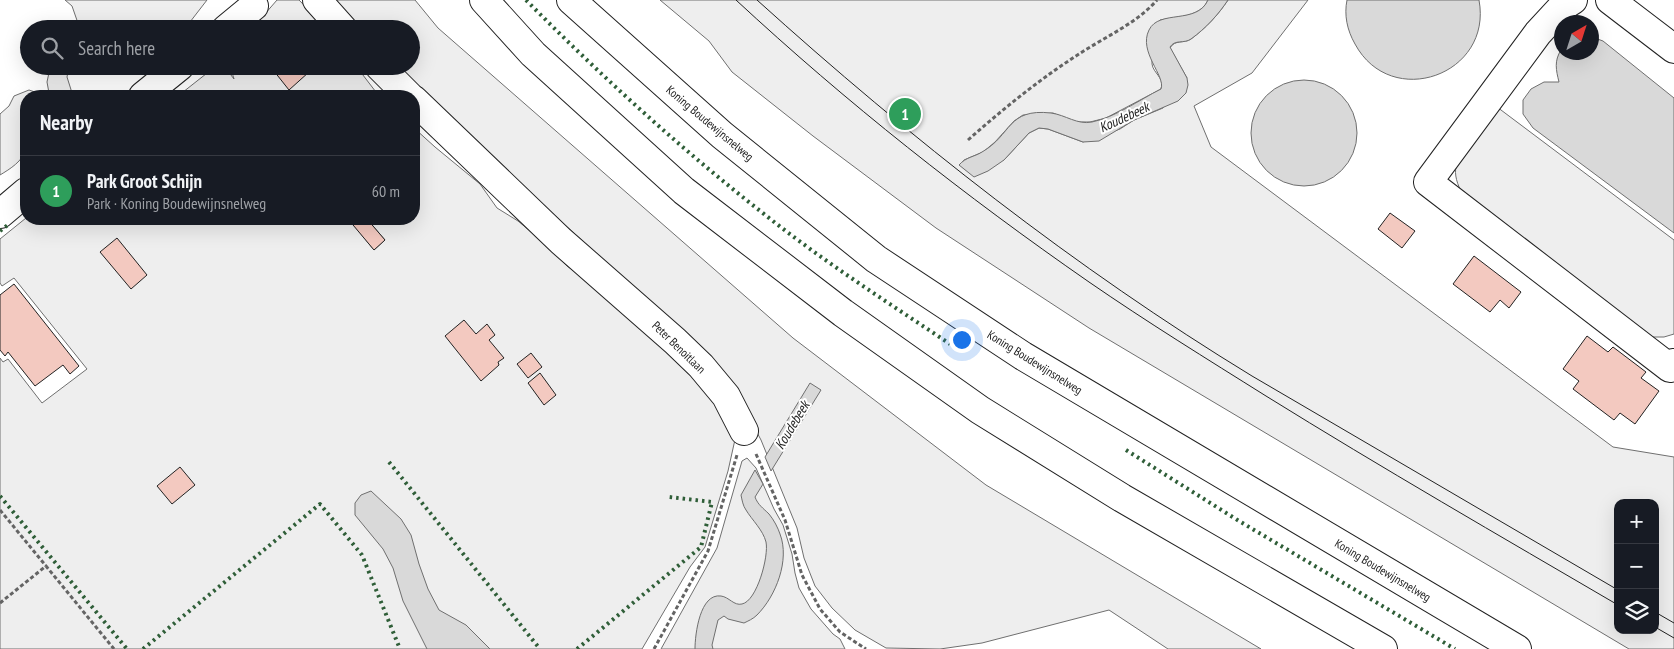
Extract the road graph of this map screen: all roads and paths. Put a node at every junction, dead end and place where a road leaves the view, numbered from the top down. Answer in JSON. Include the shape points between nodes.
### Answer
{"nodes":[{"id":1,"x":317,"y":0,"type":"edge"},
{"id":2,"x":484,"y":0,"type":"edge"},
{"id":3,"x":571,"y":0,"type":"edge"},
{"id":4,"x":1157,"y":0,"type":"edge"},
{"id":5,"x":1573,"y":0,"type":"edge"},
{"id":6,"x":1610,"y":0,"type":"edge"},
{"id":7,"x":254,"y":6,"type":"dead end"},
{"id":8,"x":237,"y":20,"type":"edge"},
{"id":9,"x":335,"y":20,"type":"edge"},
{"id":10,"x":1674,"y":49,"type":"edge"},
{"id":11,"x":169,"y":75,"type":"edge"},
{"id":12,"x":388,"y":75,"type":"edge"},
{"id":13,"x":150,"y":90,"type":"edge"},
{"id":14,"x":404,"y":90,"type":"edge"},
{"id":15,"x":420,"y":106,"type":"edge"},
{"id":16,"x":968,"y":140,"type":"dead end"},
{"id":17,"x":20,"y":197,"type":"edge"},
{"id":18,"x":0,"y":214,"type":"edge"},
{"id":19,"x":1673,"y":368,"type":"edge"},
{"id":20,"x":744,"y":431,"type":"junction"},
{"id":21,"x":0,"y":510,"type":"edge"},
{"id":22,"x":46,"y":566,"type":"junction"},
{"id":23,"x":0,"y":603,"type":"edge"},
{"id":24,"x":114,"y":649,"type":"edge"},
{"id":25,"x":654,"y":649,"type":"edge"},
{"id":26,"x":866,"y":649,"type":"edge"},
{"id":27,"x":1382,"y":649,"type":"edge"},
{"id":28,"x":1517,"y":649,"type":"edge"}],
"edges":[{"from":1,"to":9,"type":"main road"},
{"from":2,"to":27,"type":"main road","via":[[533,54],[684,191],[843,313],[980,410],[1122,498]]},
{"from":3,"to":28,"type":"main road","name":"Koning Boudewijnsnelweg","via":[[722,136],[876,259],[1032,361]]},
{"from":4,"to":16,"type":"path","via":[[1148,11],[1010,103]]},
{"from":5,"to":19,"type":"main road","via":[[1538,33],[1428,182]]},
{"from":6,"to":10,"type":"main road"},
{"from":7,"to":8,"type":"main road"},
{"from":11,"to":13,"type":"main road"},
{"from":12,"to":14,"type":"main road"},
{"from":15,"to":20,"type":"main road","name":"Peter Benoitlaan","via":[[561,242],[701,366],[726,396]]},
{"from":17,"to":18,"type":"main road"},
{"from":20,"to":25,"type":"path","via":[[708,551]]},
{"from":20,"to":26,"type":"path","via":[[786,520],[802,575],[820,609],[840,632]]},
{"from":21,"to":22,"type":"path"},
{"from":22,"to":23,"type":"path"},
{"from":22,"to":24,"type":"path"}]}
